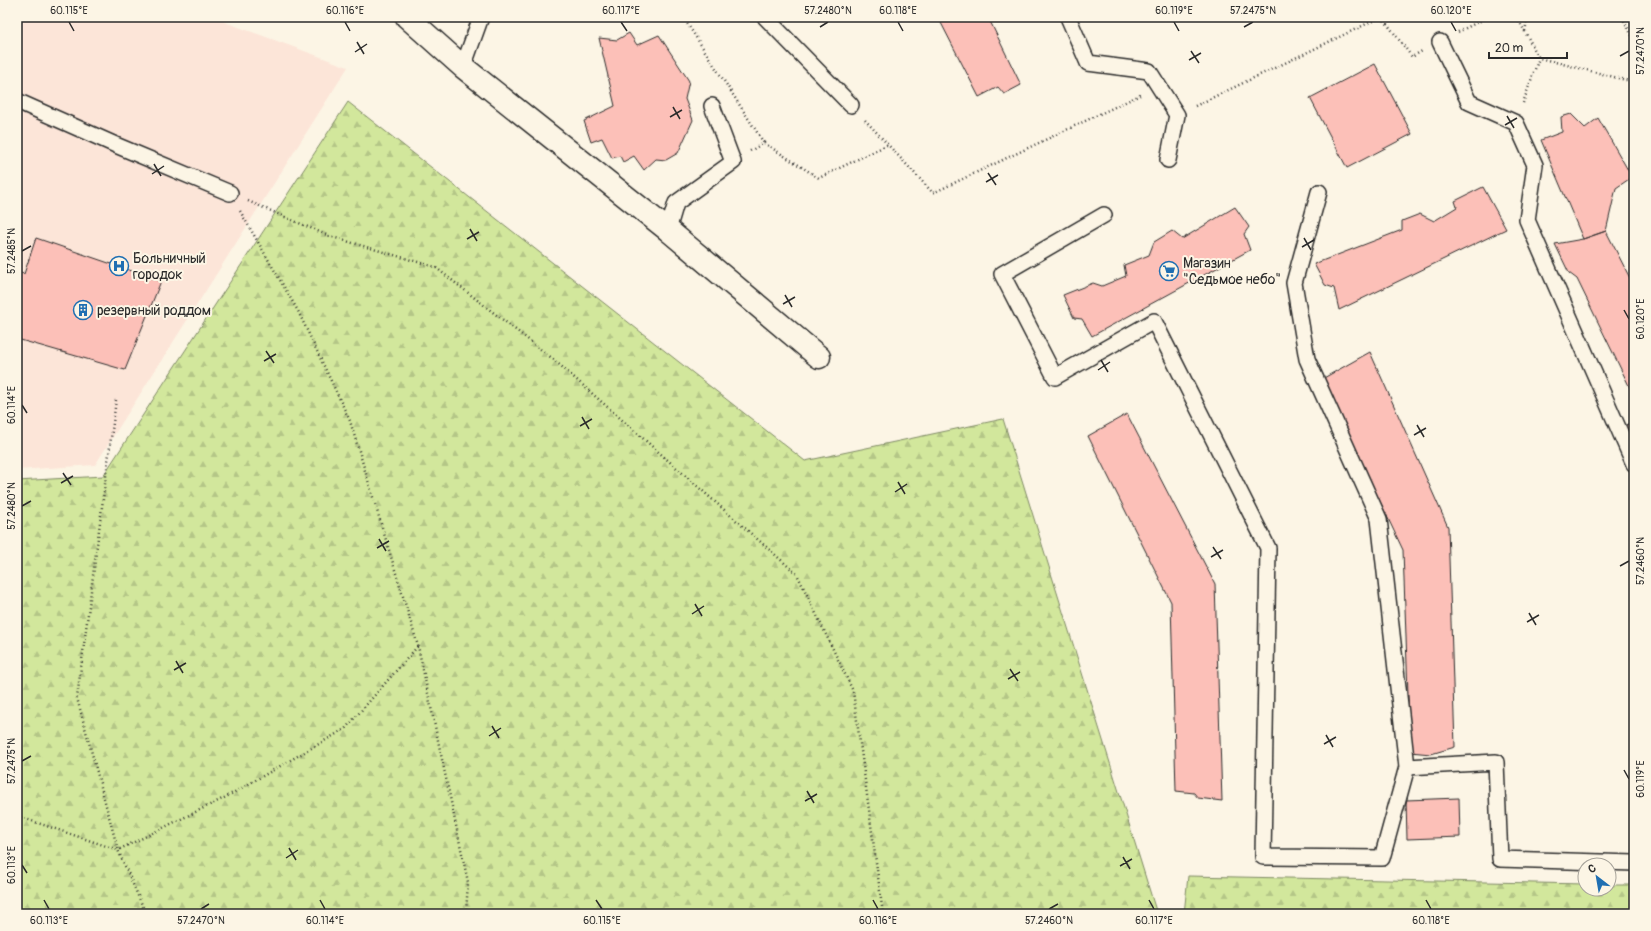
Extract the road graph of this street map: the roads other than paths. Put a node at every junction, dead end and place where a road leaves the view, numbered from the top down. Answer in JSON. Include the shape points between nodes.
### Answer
{"nodes":[{"id":1,"x":407,"y":17,"type":"edge"},
{"id":2,"x":481,"y":17,"type":"edge"},
{"id":3,"x":765,"y":17,"type":"edge"},
{"id":4,"x":1068,"y":17,"type":"edge"},
{"id":5,"x":1440,"y":42,"type":"dead end"},
{"id":6,"x":463,"y":67,"type":"junction"},
{"id":7,"x":17,"y":101,"type":"edge"},
{"id":8,"x":851,"y":105,"type":"road end"},
{"id":9,"x":712,"y":106,"type":"dead end"},
{"id":10,"x":1168,"y":160,"type":"dead end"},
{"id":11,"x":230,"y":192,"type":"road end"},
{"id":12,"x":1319,"y":192,"type":"dead end"},
{"id":13,"x":1104,"y":215,"type":"dead end"},
{"id":14,"x":668,"y":230,"type":"junction"},
{"id":15,"x":819,"y":356,"type":"dead end"},
{"id":16,"x":1634,"y":464,"type":"edge"},
{"id":17,"x":1407,"y":767,"type":"junction"},
{"id":18,"x":1634,"y":863,"type":"edge"}],
"edges":[{"from":1,"to":6,"type":"street"},
{"from":2,"to":6,"type":"lane"},
{"from":3,"to":8,"type":"lane"},
{"from":4,"to":10,"type":"lane","via":[[1088,63],[1149,71],[1176,115]]},
{"from":5,"to":16,"type":"lane","via":[[1469,102],[1516,123],[1535,165],[1527,220]]},
{"from":6,"to":14,"type":"street"},
{"from":7,"to":11,"type":"lane"},
{"from":9,"to":14,"type":"lane","via":[[733,162],[676,203]]},
{"from":12,"to":17,"type":"lane","via":[[1294,283],[1307,359],[1379,519]]},
{"from":13,"to":17,"type":"lane","via":[[1002,274],[1055,377],[1154,321],[1268,548],[1263,857],[1382,858]]},
{"from":14,"to":15,"type":"street"},
{"from":17,"to":18,"type":"lane","via":[[1496,762],[1500,860]]}]}
